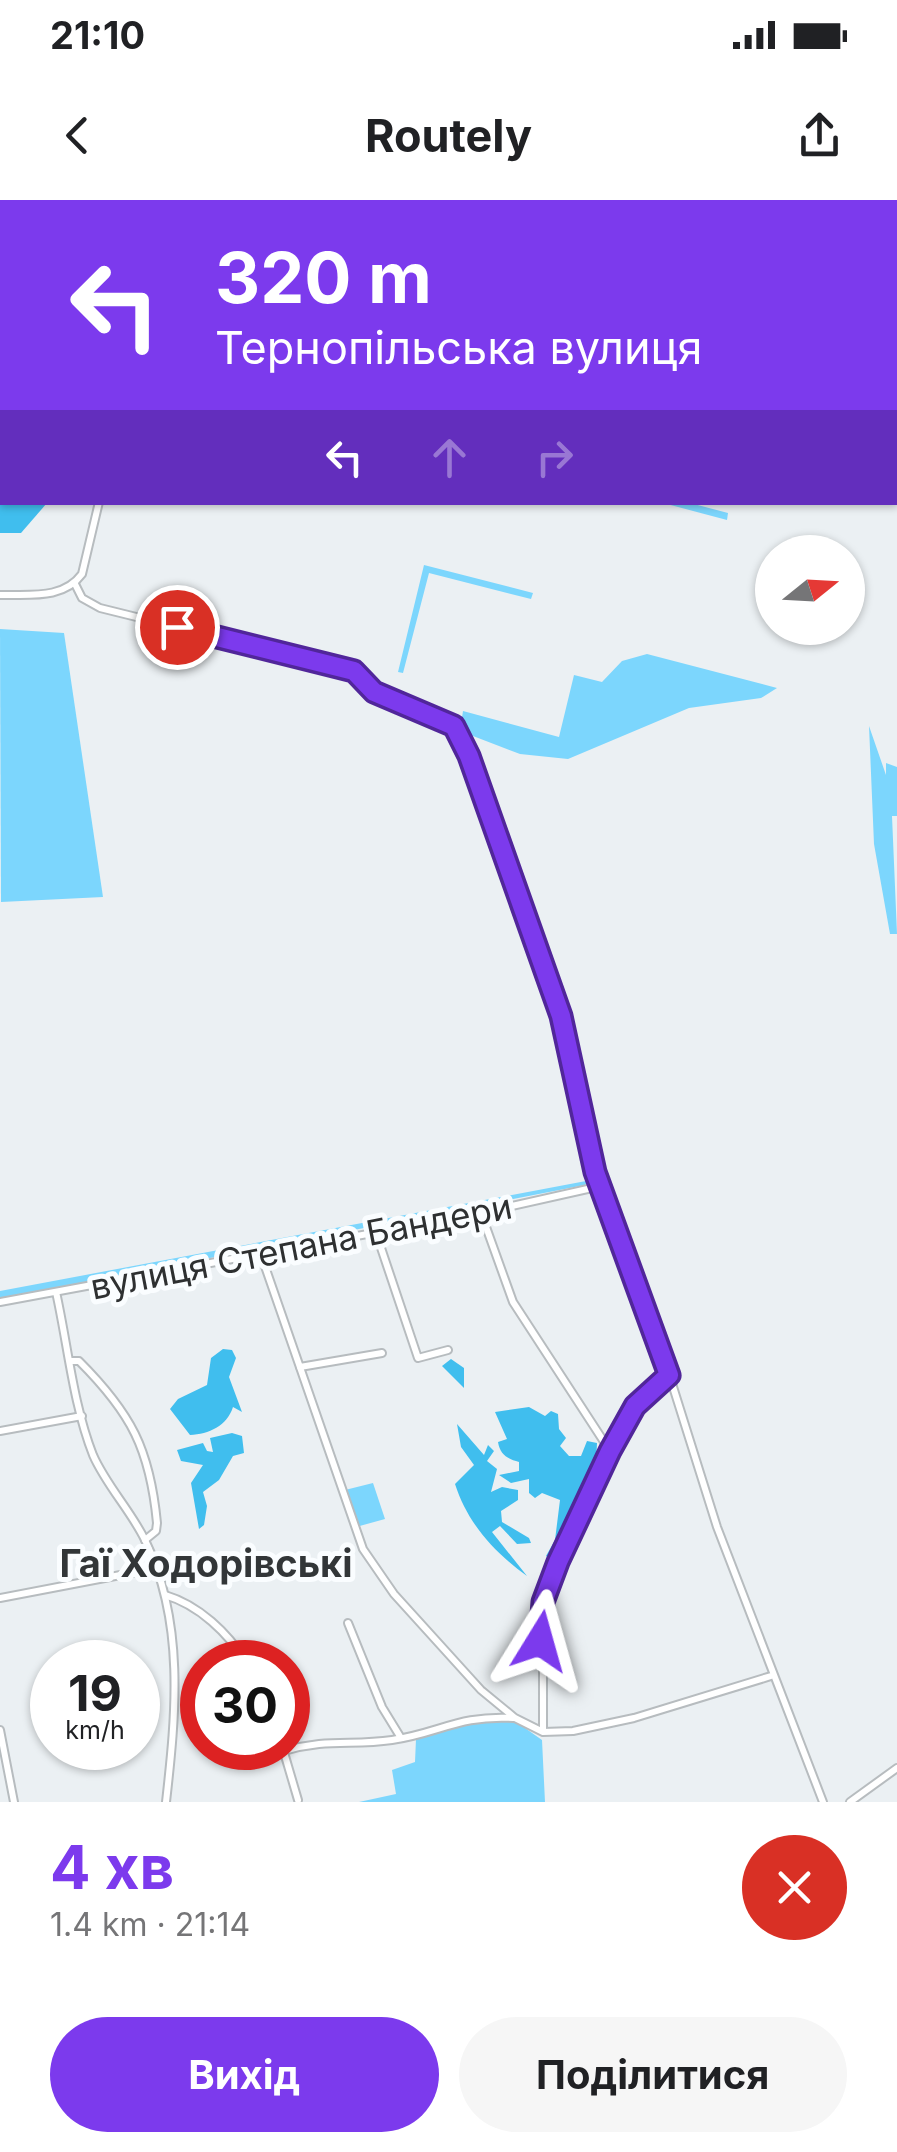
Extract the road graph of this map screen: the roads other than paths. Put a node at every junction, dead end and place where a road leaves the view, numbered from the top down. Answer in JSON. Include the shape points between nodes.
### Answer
{"nodes":[{"id":1,"x":98,"y":505,"type":"edge"},
{"id":2,"x":75,"y":584,"type":"junction"},
{"id":3,"x":0,"y":595,"type":"edge"},
{"id":4,"x":602,"y":1186,"type":"junction"},
{"id":5,"x":481,"y":1213,"type":"junction"},
{"id":6,"x":374,"y":1230,"type":"junction"},
{"id":7,"x":260,"y":1252,"type":"junction"},
{"id":8,"x":56,"y":1292,"type":"junction"},
{"id":9,"x":0,"y":1302,"type":"edge"},
{"id":10,"x":448,"y":1350,"type":"dead end"},
{"id":11,"x":382,"y":1352,"type":"dead end"},
{"id":12,"x":70,"y":1361,"type":"junction"},
{"id":13,"x":300,"y":1367,"type":"junction"},
{"id":14,"x":669,"y":1375,"type":"junction"},
{"id":15,"x":82,"y":1416,"type":"junction"},
{"id":16,"x":0,"y":1431,"type":"edge"},
{"id":17,"x":610,"y":1451,"type":"junction"},
{"id":18,"x":145,"y":1540,"type":"junction"},
{"id":19,"x":157,"y":1568,"type":"junction"},
{"id":20,"x":164,"y":1594,"type":"junction"},
{"id":21,"x":0,"y":1598,"type":"edge"},
{"id":22,"x":348,"y":1623,"type":"dead end"},
{"id":23,"x":229,"y":1640,"type":"edge"},
{"id":24,"x":771,"y":1676,"type":"junction"},
{"id":25,"x":515,"y":1718,"type":"junction"},
{"id":26,"x":0,"y":1730,"type":"edge"},
{"id":27,"x":544,"y":1732,"type":"junction"},
{"id":28,"x":401,"y":1738,"type":"junction"},
{"id":29,"x":310,"y":1743,"type":"edge"},
{"id":30,"x":897,"y":1768,"type":"edge"},
{"id":31,"x":290,"y":1770,"type":"edge"},
{"id":32,"x":298,"y":1800,"type":"edge"},
{"id":33,"x":14,"y":1802,"type":"edge"},
{"id":34,"x":166,"y":1802,"type":"edge"},
{"id":35,"x":823,"y":1802,"type":"edge"},
{"id":36,"x":850,"y":1802,"type":"edge"}],
"edges":[{"from":1,"to":2,"type":"street"},
{"from":2,"to":3,"type":"street","via":[[44,594]]},
{"from":2,"to":4,"type":"street","via":[[82,598],[100,608],[354,671],[374,692],[454,726],[561,1016]]},
{"from":4,"to":5,"type":"street","name":"вулиця Степана Бандери"},
{"from":4,"to":14,"type":"street"},
{"from":5,"to":6,"type":"street","name":"вулиця Степана Бандери"},
{"from":5,"to":17,"type":"street","via":[[513,1302]]},
{"from":6,"to":7,"type":"street","name":"вулиця Степана Бандери"},
{"from":6,"to":10,"type":"street","via":[[418,1358]]},
{"from":7,"to":8,"type":"street","name":"вулиця Степана Бандери"},
{"from":7,"to":13,"type":"street"},
{"from":8,"to":9,"type":"street","name":"вулиця Степана Бандери"},
{"from":8,"to":12,"type":"street"},
{"from":11,"to":13,"type":"street"},
{"from":12,"to":15,"type":"street"},
{"from":12,"to":18,"type":"street","via":[[79,1361],[99,1381],[140,1440],[156,1523]]},
{"from":13,"to":25,"type":"street","via":[[362,1549],[447,1654]]},
{"from":14,"to":17,"type":"street","via":[[635,1406]]},
{"from":14,"to":24,"type":"street"},
{"from":15,"to":16,"type":"street"},
{"from":15,"to":18,"type":"street","via":[[94,1458]]},
{"from":17,"to":27,"type":"street","via":[[543,1602]]},
{"from":18,"to":19,"type":"street"},
{"from":19,"to":20,"type":"street"},
{"from":19,"to":21,"type":"street"},
{"from":20,"to":23,"type":"street","via":[[187,1604]]},
{"from":20,"to":34,"type":"street","via":[[175,1706]]},
{"from":22,"to":28,"type":"street"},
{"from":24,"to":27,"type":"street","via":[[634,1718]]},
{"from":24,"to":35,"type":"street"},
{"from":25,"to":27,"type":"street"},
{"from":25,"to":28,"type":"street","via":[[453,1720]]},
{"from":26,"to":33,"type":"street"},
{"from":28,"to":29,"type":"street"},
{"from":30,"to":36,"type":"street"},
{"from":31,"to":32,"type":"street"}]}
